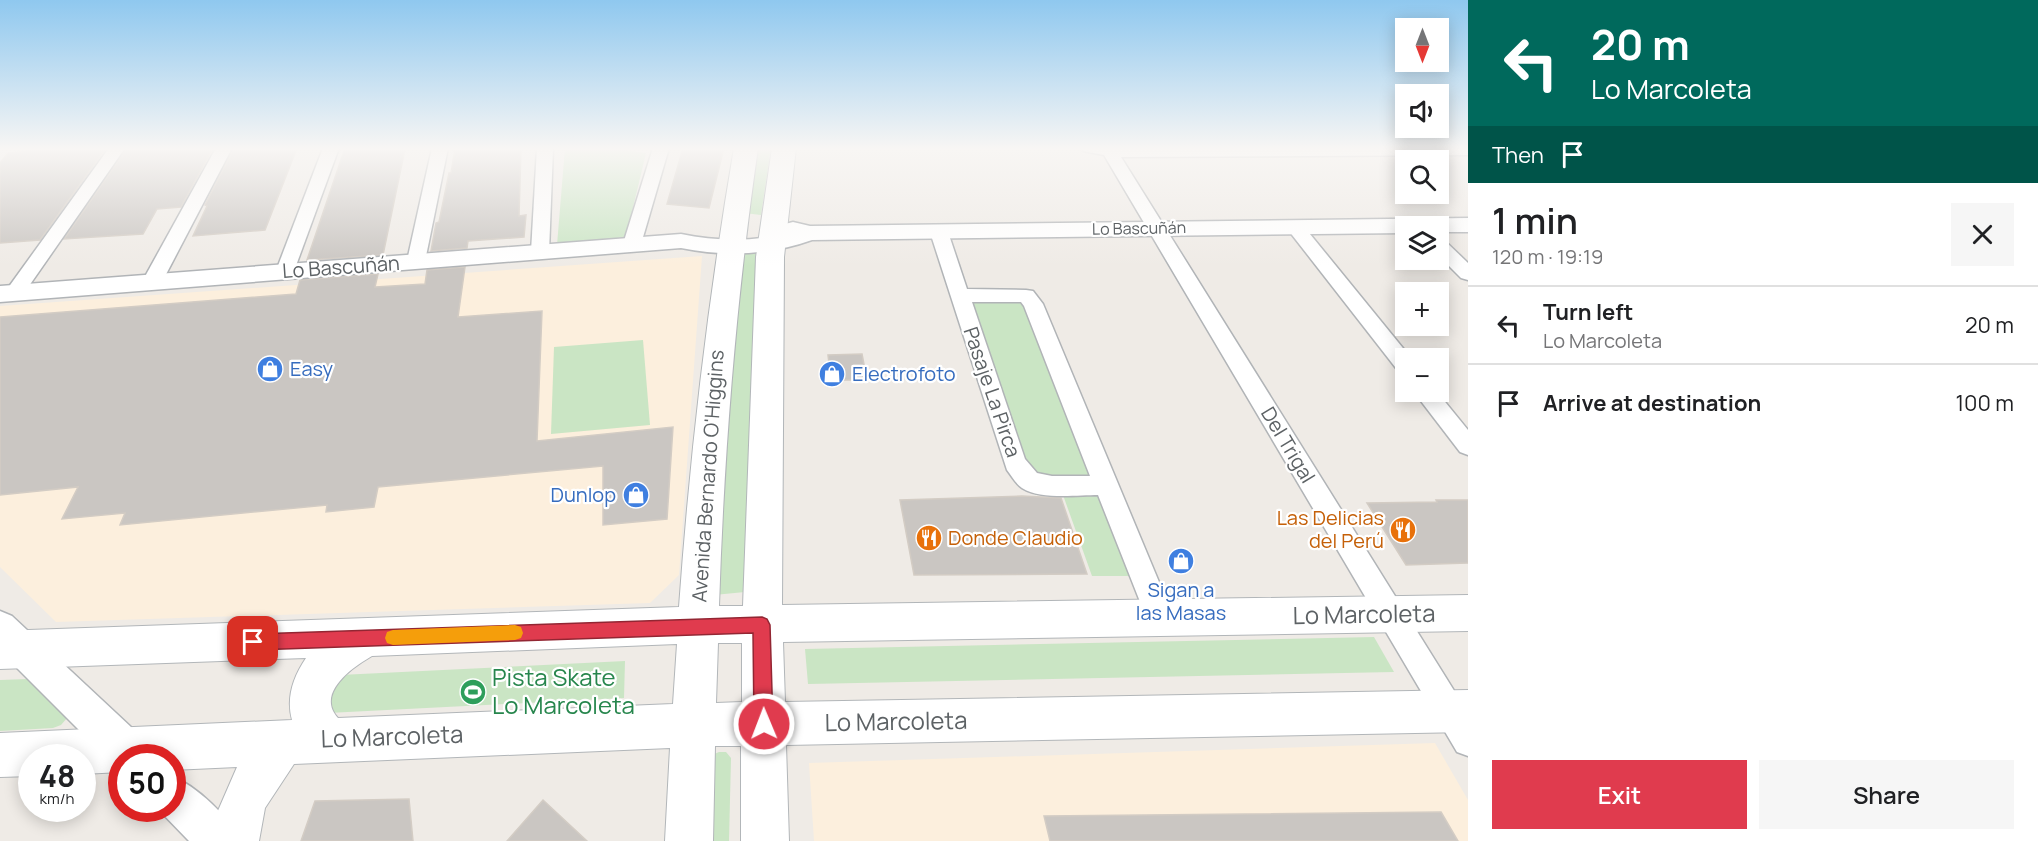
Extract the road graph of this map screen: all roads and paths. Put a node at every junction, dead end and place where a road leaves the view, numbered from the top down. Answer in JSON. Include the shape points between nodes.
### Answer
{"nodes":[{"id":1,"x":87,"y":187,"type":"edge"},
{"id":2,"x":203,"y":187,"type":"edge"},
{"id":3,"x":316,"y":187,"type":"edge"},
{"id":4,"x":432,"y":187,"type":"edge"},
{"id":5,"x":543,"y":187,"type":"edge"},
{"id":6,"x":649,"y":187,"type":"edge"},
{"id":7,"x":739,"y":187,"type":"edge"},
{"id":8,"x":779,"y":187,"type":"edge"},
{"id":9,"x":1128,"y":187,"type":"edge"},
{"id":10,"x":1449,"y":225,"type":"edge"},
{"id":11,"x":1468,"y":225,"type":"edge"},
{"id":12,"x":1395,"y":226,"type":"edge"},
{"id":13,"x":1295,"y":227,"type":"junction"},
{"id":14,"x":1156,"y":228,"type":"junction"},
{"id":15,"x":939,"y":232,"type":"junction"},
{"id":16,"x":730,"y":237,"type":"junction"},
{"id":17,"x":773,"y":237,"type":"junction"},
{"id":18,"x":632,"y":244,"type":"junction"},
{"id":19,"x":540,"y":252,"type":"junction"},
{"id":20,"x":1449,"y":255,"type":"edge"},
{"id":21,"x":416,"y":261,"type":"junction"},
{"id":22,"x":285,"y":272,"type":"junction"},
{"id":23,"x":1468,"y":274,"type":"edge"},
{"id":24,"x":152,"y":282,"type":"junction"},
{"id":25,"x":8,"y":293,"type":"edge"},
{"id":26,"x":960,"y":295,"type":"junction"},
{"id":27,"x":1395,"y":353,"type":"edge"},
{"id":28,"x":1433,"y":402,"type":"edge"},
{"id":29,"x":1468,"y":446,"type":"edge"},
{"id":30,"x":1106,"y":485,"type":"junction"},
{"id":31,"x":1468,"y":613,"type":"edge"},
{"id":32,"x":1391,"y":614,"type":"junction"},
{"id":33,"x":1160,"y":618,"type":"junction"},
{"id":34,"x":698,"y":625,"type":"junction"},
{"id":35,"x":762,"y":625,"type":"junction"},
{"id":36,"x":363,"y":639,"type":"junction"},
{"id":37,"x":8,"y":642,"type":"edge"},
{"id":38,"x":1462,"y":721,"type":"edge"},
{"id":39,"x":764,"y":724,"type":"junction"},
{"id":40,"x":693,"y":725,"type":"junction"},
{"id":41,"x":328,"y":740,"type":"junction"},
{"id":42,"x":284,"y":742,"type":"junction"},
{"id":43,"x":120,"y":744,"type":"edge"},
{"id":44,"x":186,"y":749,"type":"edge"},
{"id":45,"x":108,"y":753,"type":"edge"},
{"id":46,"x":0,"y":755,"type":"edge"},
{"id":47,"x":186,"y":809,"type":"edge"},
{"id":48,"x":219,"y":841,"type":"edge"},
{"id":49,"x":235,"y":841,"type":"edge"},
{"id":50,"x":688,"y":841,"type":"edge"},
{"id":51,"x":765,"y":841,"type":"edge"}],
"edges":[{"from":1,"to":25,"type":"street"},
{"from":2,"to":24,"type":"street"},
{"from":3,"to":22,"type":"street"},
{"from":4,"to":21,"type":"street"},
{"from":5,"to":19,"type":"street"},
{"from":6,"to":18,"type":"street"},
{"from":7,"to":16,"type":"main road","name":"Avenida Bernardo O'Higgins"},
{"from":8,"to":17,"type":"main road"},
{"from":9,"to":14,"type":"street","name":"Del Trigal"},
{"from":10,"to":11,"type":"street","name":"Lo Bascuñán"},
{"from":12,"to":13,"type":"street","name":"Lo Bascuñán"},
{"from":13,"to":14,"type":"street","name":"Lo Bascuñán"},
{"from":13,"to":27,"type":"street"},
{"from":14,"to":15,"type":"street","name":"Lo Bascuñán"},
{"from":14,"to":32,"type":"street","name":"Del Trigal"},
{"from":15,"to":17,"type":"street","name":"Lo Bascuñán"},
{"from":15,"to":26,"type":"street","name":"Pasaje La Pirca"},
{"from":16,"to":17,"type":"street","name":"Lo Bascuñán"},
{"from":16,"to":18,"type":"street","name":"Lo Bascuñán","via":[[705,245],[681,241]]},
{"from":16,"to":34,"type":"main road","name":"Avenida Bernardo O'Higgins","via":[[715,365]]},
{"from":17,"to":35,"type":"main road","via":[[767,332]]},
{"from":18,"to":19,"type":"street","name":"Lo Bascuñán"},
{"from":19,"to":21,"type":"street","name":"Lo Bascuñán"},
{"from":20,"to":23,"type":"street"},
{"from":21,"to":22,"type":"street","name":"Lo Bascuñán"},
{"from":22,"to":24,"type":"street","name":"Lo Bascuñán"},
{"from":24,"to":25,"type":"street","name":"Lo Bascuñán"},
{"from":26,"to":30,"type":"street","name":"Pasaje La Pirca","via":[[1026,296],[1033,304]]},
{"from":26,"to":30,"type":"street","name":"Pasaje La Pirca","via":[[1015,463],[1030,481],[1052,486]]},
{"from":28,"to":29,"type":"street"},
{"from":30,"to":33,"type":"street","name":"Pasaje La Pirca"},
{"from":31,"to":32,"type":"main road","name":"Lo Marcoleta"},
{"from":32,"to":33,"type":"main road","name":"Lo Marcoleta"},
{"from":32,"to":38,"type":"street","name":"Del Trigal"},
{"from":33,"to":35,"type":"main road","name":"Lo Marcoleta"},
{"from":34,"to":35,"type":"main road","name":"Lo Marcoleta"},
{"from":34,"to":36,"type":"main road","name":"Lo Marcoleta"},
{"from":34,"to":40,"type":"main road","name":"Avenida Bernardo O'Higgins"},
{"from":35,"to":39,"type":"main road"},
{"from":36,"to":37,"type":"main road","name":"Lo Marcoleta"},
{"from":36,"to":41,"type":"main road","via":[[332,659],[317,679],[309,712],[314,726]]},
{"from":37,"to":43,"type":"street"},
{"from":38,"to":39,"type":"main road","name":"Lo Marcoleta"},
{"from":39,"to":40,"type":"main road","name":"Lo Marcoleta"},
{"from":39,"to":51,"type":"main road"},
{"from":40,"to":41,"type":"main road","name":"Lo Marcoleta"},
{"from":40,"to":50,"type":"main road","name":"Avenida Bernardo O'Higgins"},
{"from":41,"to":42,"type":"main road","name":"Lo Marcoleta"},
{"from":42,"to":44,"type":"main road","name":"Lo Marcoleta"},
{"from":42,"to":49,"type":"main road","via":[[247,792]]},
{"from":45,"to":46,"type":"main road","name":"Lo Marcoleta"},
{"from":47,"to":48,"type":"street"}]}
